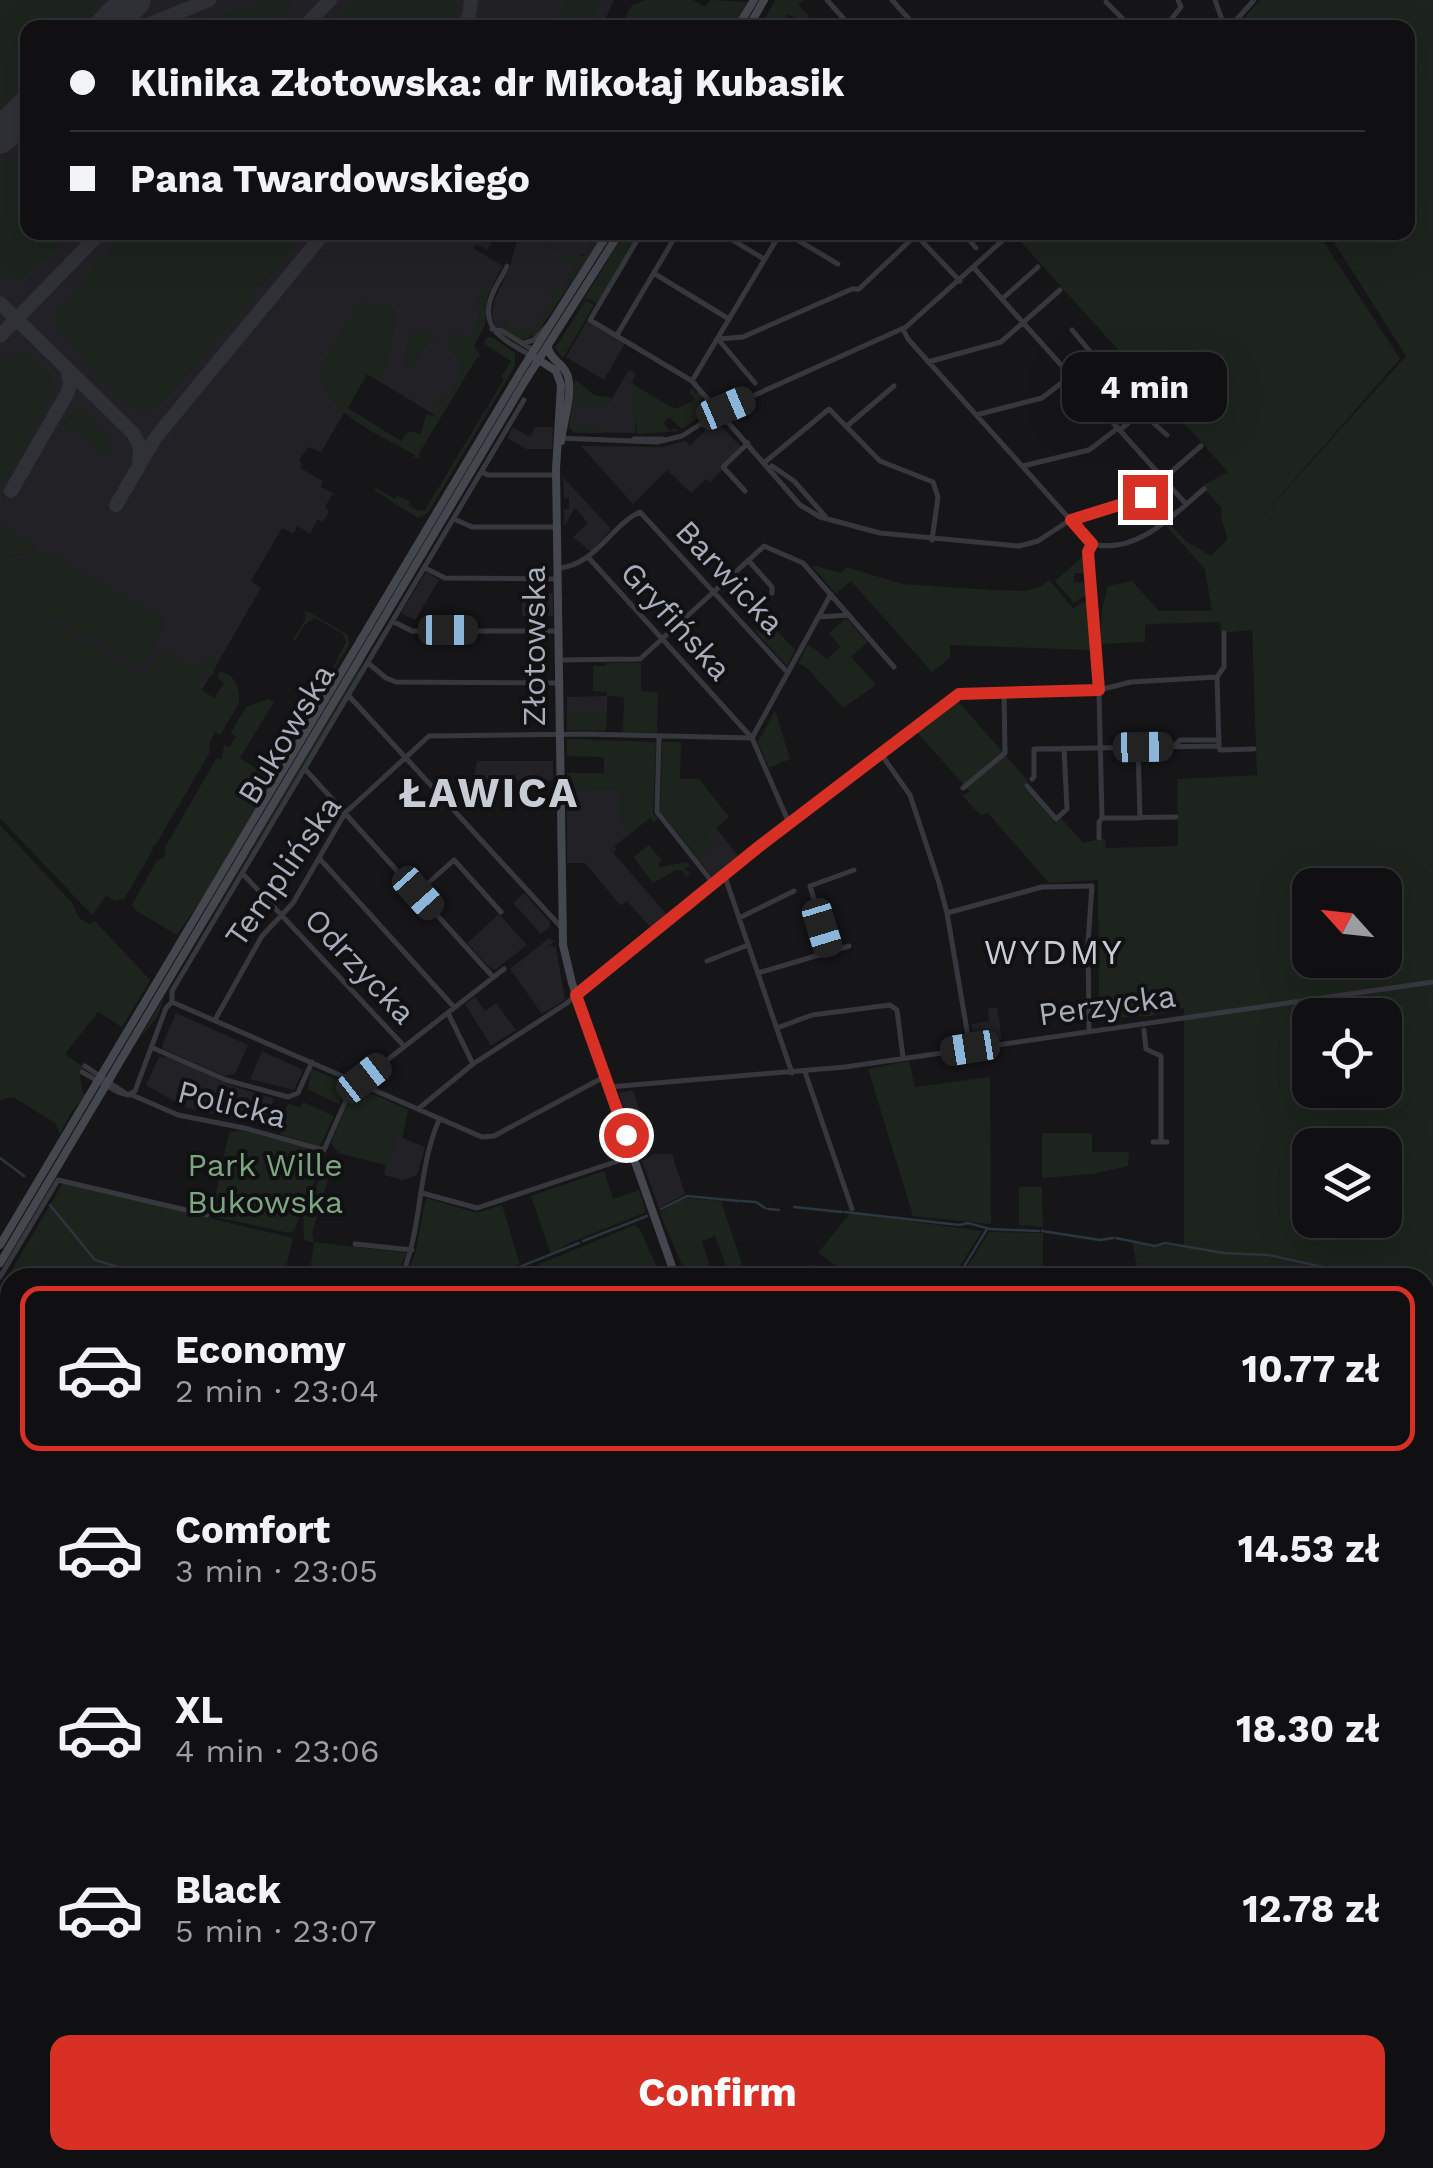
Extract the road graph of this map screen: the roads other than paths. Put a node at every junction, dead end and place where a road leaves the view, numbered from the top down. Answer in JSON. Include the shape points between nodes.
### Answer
{"nodes":[{"id":1,"x":827,"y":0,"type":"edge"},
{"id":2,"x":892,"y":0,"type":"edge"},
{"id":3,"x":1254,"y":0,"type":"edge"},
{"id":4,"x":1106,"y":2,"type":"edge"},
{"id":5,"x":845,"y":20,"type":"edge"},
{"id":6,"x":909,"y":20,"type":"edge"},
{"id":7,"x":1124,"y":20,"type":"edge"},
{"id":8,"x":1235,"y":20,"type":"edge"},
{"id":9,"x":604,"y":240,"type":"edge"},
{"id":10,"x":615,"y":240,"type":"edge"},
{"id":11,"x":637,"y":240,"type":"edge"},
{"id":12,"x":673,"y":240,"type":"edge"},
{"id":13,"x":732,"y":240,"type":"edge"},
{"id":14,"x":777,"y":240,"type":"edge"},
{"id":15,"x":796,"y":240,"type":"edge"},
{"id":16,"x":909,"y":240,"type":"edge"},
{"id":17,"x":921,"y":240,"type":"edge"},
{"id":18,"x":970,"y":240,"type":"edge"},
{"id":19,"x":1004,"y":240,"type":"edge"},
{"id":20,"x":976,"y":248,"type":"dead end"},
{"id":21,"x":765,"y":260,"type":"junction"},
{"id":22,"x":838,"y":264,"type":"dead end"},
{"id":23,"x":507,"y":266,"type":"dead end"},
{"id":24,"x":1038,"y":266,"type":"dead end"},
{"id":25,"x":974,"y":268,"type":"junction"},
{"id":26,"x":654,"y":274,"type":"junction"},
{"id":27,"x":960,"y":281,"type":"junction"},
{"id":28,"x":1060,"y":290,"type":"dead end"},
{"id":29,"x":1002,"y":299,"type":"junction"},
{"id":30,"x":729,"y":319,"type":"junction"},
{"id":31,"x":551,"y":323,"type":"junction"},
{"id":32,"x":1024,"y":324,"type":"junction"},
{"id":33,"x":903,"y":329,"type":"junction"},
{"id":34,"x":1072,"y":330,"type":"dead end"},
{"id":35,"x":616,"y":335,"type":"junction"},
{"id":36,"x":718,"y":339,"type":"junction"},
{"id":37,"x":550,"y":341,"type":"junction"},
{"id":38,"x":520,"y":345,"type":"junction"},
{"id":39,"x":536,"y":355,"type":"junction"},
{"id":40,"x":1094,"y":358,"type":"junction"},
{"id":41,"x":928,"y":362,"type":"junction"},
{"id":42,"x":523,"y":366,"type":"junction"},
{"id":43,"x":554,"y":366,"type":"junction"},
{"id":44,"x":528,"y":376,"type":"junction"},
{"id":45,"x":1071,"y":376,"type":"junction"},
{"id":46,"x":692,"y":381,"type":"junction"},
{"id":47,"x":756,"y":383,"type":"dead end"},
{"id":48,"x":894,"y":386,"type":"dead end"},
{"id":49,"x":524,"y":400,"type":"dead end"},
{"id":50,"x":718,"y":412,"type":"junction"},
{"id":51,"x":1140,"y":412,"type":"junction"},
{"id":52,"x":976,"y":415,"type":"junction"},
{"id":53,"x":847,"y":426,"type":"junction"},
{"id":54,"x":1119,"y":429,"type":"junction"},
{"id":55,"x":1167,"y":436,"type":"dead end"},
{"id":56,"x":559,"y":438,"type":"junction"},
{"id":57,"x":748,"y":443,"type":"junction"},
{"id":58,"x":1201,"y":446,"type":"dead end"},
{"id":59,"x":765,"y":462,"type":"junction"},
{"id":60,"x":1022,"y":466,"type":"junction"},
{"id":61,"x":482,"y":472,"type":"junction"},
{"id":62,"x":558,"y":475,"type":"junction"},
{"id":63,"x":1164,"y":480,"type":"junction"},
{"id":64,"x":1204,"y":488,"type":"dead end"},
{"id":65,"x":746,"y":491,"type":"dead end"},
{"id":66,"x":1186,"y":504,"type":"junction"},
{"id":67,"x":454,"y":520,"type":"junction"},
{"id":68,"x":1071,"y":520,"type":"junction"},
{"id":69,"x":558,"y":527,"type":"junction"},
{"id":70,"x":932,"y":540,"type":"junction"},
{"id":71,"x":1092,"y":544,"type":"junction"},
{"id":72,"x":588,"y":557,"type":"junction"},
{"id":73,"x":748,"y":560,"type":"junction"},
{"id":74,"x":425,"y":568,"type":"junction"},
{"id":75,"x":558,"y":568,"type":"junction"},
{"id":76,"x":558,"y":579,"type":"junction"},
{"id":77,"x":714,"y":592,"type":"junction"},
{"id":78,"x":772,"y":593,"type":"dead end"},
{"id":79,"x":832,"y":594,"type":"junction"},
{"id":80,"x":849,"y":615,"type":"junction"},
{"id":81,"x":818,"y":618,"type":"junction"},
{"id":82,"x":393,"y":622,"type":"junction"},
{"id":83,"x":558,"y":631,"type":"junction"},
{"id":84,"x":1224,"y":633,"type":"dead end"},
{"id":85,"x":662,"y":640,"type":"junction"},
{"id":86,"x":559,"y":660,"type":"junction"},
{"id":87,"x":368,"y":663,"type":"junction"},
{"id":88,"x":894,"y":667,"type":"dead end"},
{"id":89,"x":788,"y":673,"type":"junction"},
{"id":90,"x":1217,"y":677,"type":"junction"},
{"id":91,"x":559,"y":683,"type":"junction"},
{"id":92,"x":1099,"y":690,"type":"junction"},
{"id":93,"x":1004,"y":692,"type":"junction"},
{"id":94,"x":349,"y":696,"type":"junction"},
{"id":95,"x":559,"y":734,"type":"junction"},
{"id":96,"x":660,"y":737,"type":"junction"},
{"id":97,"x":752,"y":738,"type":"junction"},
{"id":98,"x":1219,"y":743,"type":"junction"},
{"id":99,"x":1100,"y":746,"type":"junction"},
{"id":100,"x":1138,"y":747,"type":"junction"},
{"id":101,"x":1064,"y":748,"type":"junction"},
{"id":102,"x":1254,"y":749,"type":"dead end"},
{"id":103,"x":882,"y":754,"type":"junction"},
{"id":104,"x":406,"y":757,"type":"junction"},
{"id":105,"x":305,"y":769,"type":"junction"},
{"id":106,"x":1032,"y":779,"type":"dead end"},
{"id":107,"x":1027,"y":786,"type":"dead end"},
{"id":108,"x":964,"y":788,"type":"dead end"},
{"id":109,"x":345,"y":813,"type":"junction"},
{"id":110,"x":1176,"y":817,"type":"dead end"},
{"id":111,"x":1102,"y":818,"type":"junction"},
{"id":112,"x":1140,"y":818,"type":"junction"},
{"id":113,"x":790,"y":823,"type":"junction"},
{"id":114,"x":1099,"y":838,"type":"dead end"},
{"id":115,"x":319,"y":858,"type":"junction"},
{"id":116,"x":854,"y":870,"type":"dead end"},
{"id":117,"x":242,"y":874,"type":"junction"},
{"id":118,"x":724,"y":874,"type":"junction"},
{"id":119,"x":713,"y":884,"type":"junction"},
{"id":120,"x":794,"y":891,"type":"dead end"},
{"id":121,"x":418,"y":893,"type":"junction"},
{"id":122,"x":502,"y":912,"type":"dead end"},
{"id":123,"x":947,"y":913,"type":"junction"},
{"id":124,"x":281,"y":916,"type":"junction"},
{"id":125,"x":739,"y":918,"type":"junction"},
{"id":126,"x":561,"y":927,"type":"junction"},
{"id":127,"x":748,"y":944,"type":"junction"},
{"id":128,"x":849,"y":946,"type":"dead end"},
{"id":129,"x":830,"y":952,"type":"junction"},
{"id":130,"x":707,"y":960,"type":"dead end"},
{"id":131,"x":504,"y":969,"type":"dead end"},
{"id":132,"x":758,"y":973,"type":"junction"},
{"id":133,"x":493,"y":977,"type":"junction"},
{"id":134,"x":1433,"y":982,"type":"edge"},
{"id":135,"x":576,"y":995,"type":"junction"},
{"id":136,"x":172,"y":1002,"type":"junction"},
{"id":137,"x":451,"y":1009,"type":"junction"},
{"id":138,"x":216,"y":1018,"type":"junction"},
{"id":139,"x":777,"y":1028,"type":"junction"},
{"id":140,"x":1144,"y":1030,"type":"dead end"},
{"id":141,"x":1089,"y":1031,"type":"junction"},
{"id":142,"x":404,"y":1046,"type":"junction"},
{"id":143,"x":153,"y":1048,"type":"junction"},
{"id":144,"x":970,"y":1048,"type":"junction"},
{"id":145,"x":904,"y":1058,"type":"junction"},
{"id":146,"x":312,"y":1062,"type":"junction"},
{"id":147,"x":473,"y":1064,"type":"junction"},
{"id":148,"x":84,"y":1069,"type":"dead end"},
{"id":149,"x":805,"y":1072,"type":"junction"},
{"id":150,"x":792,"y":1073,"type":"junction"},
{"id":151,"x":606,"y":1077,"type":"junction"},
{"id":152,"x":103,"y":1080,"type":"junction"},
{"id":153,"x":357,"y":1083,"type":"junction"},
{"id":154,"x":609,"y":1087,"type":"junction"},
{"id":155,"x":130,"y":1095,"type":"junction"},
{"id":156,"x":418,"y":1109,"type":"junction"},
{"id":157,"x":439,"y":1120,"type":"junction"},
{"id":158,"x":1153,"y":1142,"type":"dead end"},
{"id":159,"x":633,"y":1156,"type":"junction"},
{"id":160,"x":422,"y":1194,"type":"junction"},
{"id":161,"x":852,"y":1210,"type":"dead end"},
{"id":162,"x":206,"y":1214,"type":"dead end"},
{"id":163,"x":355,"y":1244,"type":"dead end"},
{"id":164,"x":0,"y":1245,"type":"edge"},
{"id":165,"x":412,"y":1250,"type":"junction"},
{"id":166,"x":0,"y":1263,"type":"edge"},
{"id":167,"x":5,"y":1268,"type":"edge"},
{"id":168,"x":405,"y":1268,"type":"edge"},
{"id":169,"x":669,"y":1268,"type":"edge"}],
"edges":[{"from":1,"to":5,"type":"street"},
{"from":2,"to":6,"type":"street"},
{"from":3,"to":8,"type":"street"},
{"from":4,"to":7,"type":"street"},
{"from":9,"to":31,"type":"main road","name":"Bukowska"},
{"from":10,"to":37,"type":"main road","name":"Bukowska"},
{"from":11,"to":35,"type":"street","via":[[590,320]]},
{"from":12,"to":26,"type":"street"},
{"from":13,"to":21,"type":"street"},
{"from":14,"to":21,"type":"street"},
{"from":15,"to":22,"type":"street"},
{"from":16,"to":36,"type":"street","via":[[859,289],[742,337]]},
{"from":17,"to":27,"type":"street"},
{"from":18,"to":20,"type":"street"},
{"from":19,"to":25,"type":"street"},
{"from":21,"to":30,"type":"street"},
{"from":23,"to":38,"type":"street","via":[[490,300],[491,329]]},
{"from":24,"to":29,"type":"street"},
{"from":25,"to":27,"type":"street"},
{"from":25,"to":29,"type":"street"},
{"from":26,"to":30,"type":"street"},
{"from":26,"to":35,"type":"street"},
{"from":27,"to":33,"type":"street"},
{"from":28,"to":32,"type":"street"},
{"from":29,"to":32,"type":"street"},
{"from":30,"to":36,"type":"street"},
{"from":31,"to":38,"type":"street"},
{"from":31,"to":39,"type":"main road","name":"Bukowska"},
{"from":32,"to":41,"type":"street","via":[[993,346]]},
{"from":32,"to":45,"type":"street"},
{"from":33,"to":41,"type":"street"},
{"from":33,"to":50,"type":"street"},
{"from":34,"to":40,"type":"street"},
{"from":35,"to":46,"type":"street"},
{"from":36,"to":46,"type":"street"},
{"from":36,"to":47,"type":"street"},
{"from":37,"to":39,"type":"main road","name":"Bukowska"},
{"from":37,"to":43,"type":"main road","name":"Złotowska"},
{"from":38,"to":39,"type":"street"},
{"from":38,"to":42,"type":"street"},
{"from":39,"to":42,"type":"main road","name":"Bukowska"},
{"from":39,"to":43,"type":"main road"},
{"from":39,"to":44,"type":"main road","name":"Bukowska"},
{"from":40,"to":45,"type":"street"},
{"from":40,"to":51,"type":"street"},
{"from":41,"to":52,"type":"street"},
{"from":42,"to":152,"type":"main road","name":"Bukowska"},
{"from":43,"to":44,"type":"main road"},
{"from":43,"to":56,"type":"main road","name":"Złotowska","via":[[561,385]]},
{"from":44,"to":152,"type":"main road","name":"Bukowska"},
{"from":45,"to":52,"type":"street","via":[[1042,398]]},
{"from":45,"to":54,"type":"street"},
{"from":46,"to":50,"type":"street"},
{"from":48,"to":53,"type":"street"},
{"from":49,"to":61,"type":"street","name":"Bukowska"},
{"from":50,"to":56,"type":"street","via":[[666,440]]},
{"from":50,"to":57,"type":"street"},
{"from":51,"to":54,"type":"street"},
{"from":51,"to":55,"type":"street"},
{"from":52,"to":60,"type":"street"},
{"from":53,"to":59,"type":"street","via":[[825,410]]},
{"from":53,"to":70,"type":"street","via":[[880,462],[933,482],[938,497]]},
{"from":54,"to":60,"type":"street","via":[[1088,450]]},
{"from":54,"to":63,"type":"street"},
{"from":56,"to":62,"type":"main road","name":"Złotowska"},
{"from":57,"to":59,"type":"street"},
{"from":57,"to":65,"type":"street","via":[[722,466]]},
{"from":58,"to":63,"type":"street"},
{"from":59,"to":70,"type":"street","via":[[804,508]]},
{"from":60,"to":68,"type":"street"},
{"from":61,"to":62,"type":"street"},
{"from":61,"to":67,"type":"street","name":"Bukowska"},
{"from":62,"to":69,"type":"main road","name":"Złotowska"},
{"from":63,"to":66,"type":"street"},
{"from":63,"to":68,"type":"street","via":[[1140,500]]},
{"from":64,"to":66,"type":"street"},
{"from":66,"to":71,"type":"street","via":[[1152,534]]},
{"from":67,"to":69,"type":"street","via":[[467,526]]},
{"from":67,"to":74,"type":"street","name":"Bukowska"},
{"from":68,"to":70,"type":"street","via":[[1019,546]]},
{"from":68,"to":71,"type":"street"},
{"from":69,"to":75,"type":"main road","name":"Złotowska"},
{"from":71,"to":92,"type":"street"},
{"from":72,"to":75,"type":"street","name":"Gryfińska"},
{"from":72,"to":77,"type":"street","name":"Barwicka","via":[[638,512]]},
{"from":72,"to":85,"type":"street","name":"Gryfińska"},
{"from":73,"to":77,"type":"street"},
{"from":73,"to":78,"type":"street"},
{"from":73,"to":79,"type":"street","via":[[764,546],[800,560]]},
{"from":74,"to":76,"type":"street","via":[[445,578]]},
{"from":74,"to":82,"type":"street","name":"Bukowska"},
{"from":75,"to":76,"type":"main road","name":"Złotowska"},
{"from":76,"to":83,"type":"main road","name":"Złotowska"},
{"from":77,"to":85,"type":"street"},
{"from":77,"to":89,"type":"street","name":"Barwicka"},
{"from":79,"to":80,"type":"street"},
{"from":79,"to":81,"type":"street"},
{"from":80,"to":81,"type":"street"},
{"from":80,"to":88,"type":"street"},
{"from":81,"to":89,"type":"street"},
{"from":82,"to":83,"type":"street","via":[[412,630]]},
{"from":82,"to":87,"type":"street","name":"Bukowska"},
{"from":83,"to":86,"type":"main road","name":"Złotowska"},
{"from":84,"to":90,"type":"street","via":[[1224,667]]},
{"from":85,"to":86,"type":"street","via":[[636,660]]},
{"from":85,"to":97,"type":"street","name":"Gryfińska"},
{"from":86,"to":91,"type":"main road","name":"Złotowska"},
{"from":87,"to":91,"type":"street","via":[[396,682]]},
{"from":87,"to":94,"type":"street","name":"Bukowska"},
{"from":89,"to":97,"type":"street"},
{"from":90,"to":92,"type":"street"},
{"from":90,"to":98,"type":"street"},
{"from":91,"to":95,"type":"main road","name":"Złotowska"},
{"from":92,"to":93,"type":"street"},
{"from":92,"to":99,"type":"street"},
{"from":93,"to":103,"type":"street","via":[[959,694]]},
{"from":93,"to":108,"type":"street","via":[[1005,753]]},
{"from":94,"to":104,"type":"street"},
{"from":94,"to":105,"type":"street","name":"Bukowska"},
{"from":95,"to":96,"type":"street","name":"Templińska"},
{"from":95,"to":104,"type":"street","name":"Templińska","via":[[432,734]]},
{"from":95,"to":126,"type":"main road","name":"Złotowska"},
{"from":96,"to":97,"type":"street","name":"Templińska"},
{"from":96,"to":119,"type":"street","via":[[657,812]]},
{"from":97,"to":113,"type":"street","name":"Gryfińska"},
{"from":98,"to":100,"type":"street"},
{"from":98,"to":102,"type":"street","via":[[1220,750]]},
{"from":99,"to":100,"type":"street"},
{"from":99,"to":101,"type":"street"},
{"from":99,"to":111,"type":"street"},
{"from":100,"to":112,"type":"street"},
{"from":101,"to":106,"type":"street","via":[[1034,749]]},
{"from":101,"to":107,"type":"street","via":[[1067,809],[1056,819]]},
{"from":103,"to":113,"type":"street"},
{"from":103,"to":123,"type":"street","via":[[910,795]]},
{"from":104,"to":109,"type":"street","name":"Templińska"},
{"from":104,"to":126,"type":"street"},
{"from":105,"to":109,"type":"street"},
{"from":105,"to":117,"type":"street","name":"Bukowska"},
{"from":109,"to":115,"type":"street","name":"Templińska"},
{"from":109,"to":121,"type":"street"},
{"from":110,"to":112,"type":"street"},
{"from":111,"to":112,"type":"street"},
{"from":111,"to":114,"type":"street"},
{"from":113,"to":118,"type":"street"},
{"from":115,"to":124,"type":"street","name":"Templińska"},
{"from":115,"to":137,"type":"street"},
{"from":116,"to":129,"type":"street","via":[[810,889]]},
{"from":117,"to":124,"type":"street","name":"Odrzycka"},
{"from":117,"to":136,"type":"street","name":"Bukowska","via":[[178,980]]},
{"from":118,"to":119,"type":"street"},
{"from":118,"to":125,"type":"street"},
{"from":119,"to":135,"type":"street"},
{"from":120,"to":125,"type":"street"},
{"from":121,"to":122,"type":"street","via":[[454,860]]},
{"from":121,"to":133,"type":"street"},
{"from":123,"to":141,"type":"street","via":[[1042,888],[1091,885]]},
{"from":123,"to":144,"type":"street"},
{"from":124,"to":138,"type":"street","name":"Templińska","via":[[262,936]]},
{"from":124,"to":142,"type":"street","name":"Odrzycka"},
{"from":125,"to":127,"type":"street"},
{"from":126,"to":135,"type":"main road","name":"Złotowska"},
{"from":127,"to":130,"type":"street"},
{"from":127,"to":132,"type":"street"},
{"from":128,"to":129,"type":"street"},
{"from":129,"to":132,"type":"street"},
{"from":131,"to":133,"type":"street"},
{"from":132,"to":139,"type":"street"},
{"from":133,"to":137,"type":"street"},
{"from":134,"to":141,"type":"street","name":"Perzycka"},
{"from":135,"to":147,"type":"street"},
{"from":135,"to":151,"type":"main road","name":"Złotowska"},
{"from":136,"to":138,"type":"street"},
{"from":136,"to":143,"type":"street","name":"Bukowska"},
{"from":137,"to":142,"type":"street"},
{"from":137,"to":147,"type":"street"},
{"from":138,"to":146,"type":"street"},
{"from":139,"to":145,"type":"street","via":[[890,1005],[897,1010]]},
{"from":139,"to":150,"type":"street"},
{"from":140,"to":158,"type":"street","via":[[1146,1049],[1161,1056],[1164,1142]]},
{"from":141,"to":144,"type":"street","name":"Perzycka"},
{"from":142,"to":153,"type":"street"},
{"from":143,"to":146,"type":"street","via":[[288,1097],[298,1093]]},
{"from":143,"to":155,"type":"street","name":"Bukowska"},
{"from":144,"to":145,"type":"street","name":"Perzycka"},
{"from":145,"to":149,"type":"street","name":"Perzycka"},
{"from":146,"to":153,"type":"street"},
{"from":147,"to":156,"type":"street"},
{"from":148,"to":152,"type":"street","name":"Policka"},
{"from":149,"to":150,"type":"street","name":"Perzycka"},
{"from":149,"to":161,"type":"street"},
{"from":150,"to":154,"type":"street","name":"Perzycka"},
{"from":151,"to":154,"type":"main road","name":"Złotowska"},
{"from":151,"to":157,"type":"street","via":[[490,1138]]},
{"from":152,"to":155,"type":"street","name":"Policka"},
{"from":152,"to":164,"type":"main road","name":"Bukowska"},
{"from":152,"to":166,"type":"main road","name":"Bukowska"},
{"from":153,"to":155,"type":"street","name":"Policka","via":[[324,1150],[180,1116]]},
{"from":153,"to":156,"type":"street"},
{"from":154,"to":159,"type":"main road","name":"Złotowska"},
{"from":156,"to":157,"type":"street"},
{"from":157,"to":160,"type":"street"},
{"from":159,"to":160,"type":"street","via":[[477,1208]]},
{"from":159,"to":169,"type":"main road","name":"Złotowska"},
{"from":160,"to":165,"type":"street"},
{"from":162,"to":167,"type":"street","via":[[58,1180]]},
{"from":163,"to":165,"type":"street"},
{"from":165,"to":168,"type":"street"}]}
